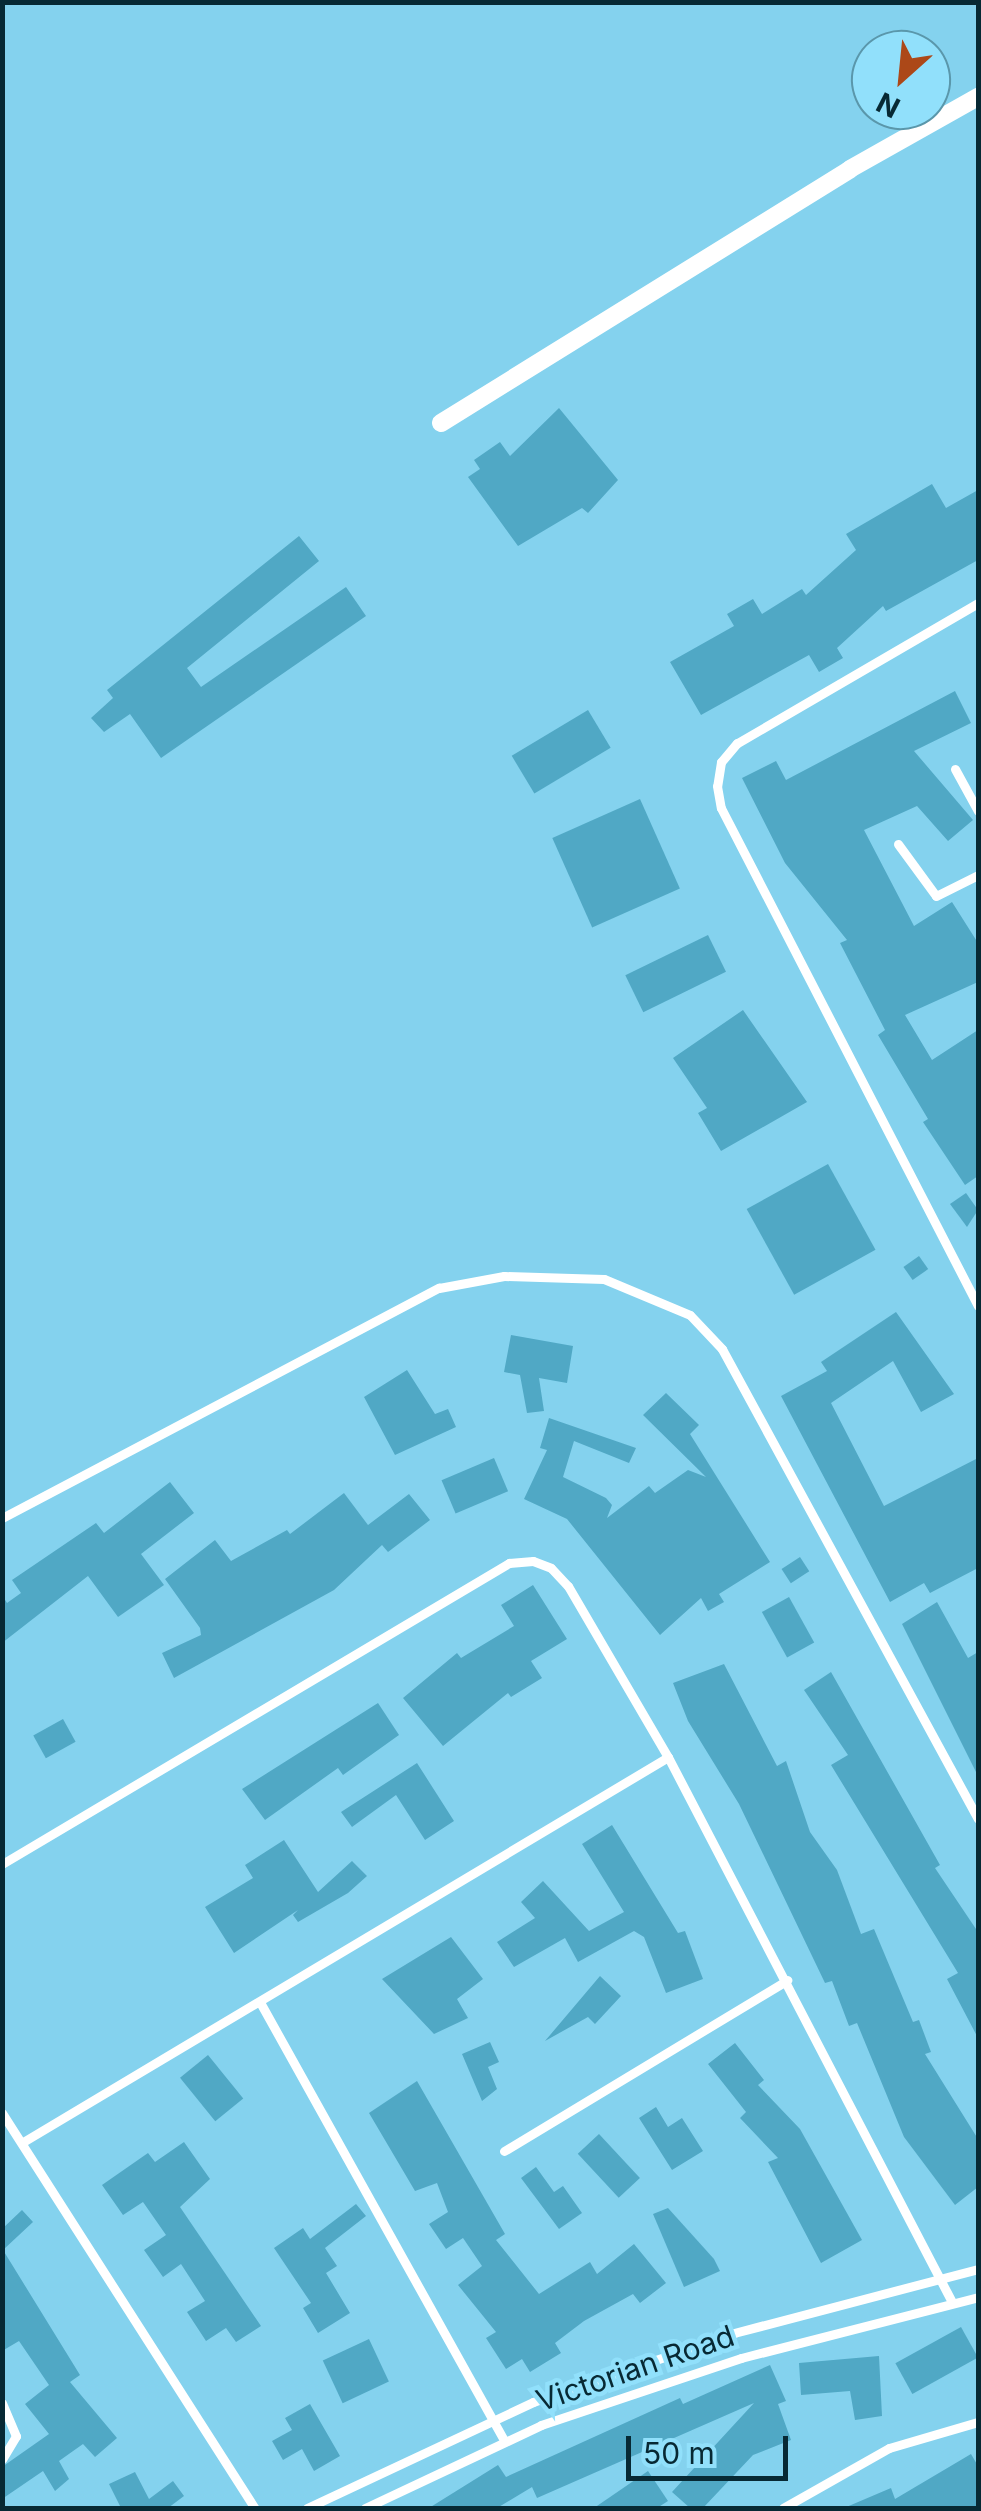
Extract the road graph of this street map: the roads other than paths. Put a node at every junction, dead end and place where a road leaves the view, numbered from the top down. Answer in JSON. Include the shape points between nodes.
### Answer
{"nodes":[{"id":1,"x":978,"y":98,"type":"edge"},
{"id":2,"x":441,"y":423,"type":"dead end"},
{"id":3,"x":978,"y":603,"type":"edge"},
{"id":4,"x":955,"y":768,"type":"dead end"},
{"id":5,"x":978,"y":811,"type":"edge"},
{"id":6,"x":898,"y":844,"type":"dead end"},
{"id":7,"x":978,"y":875,"type":"edge"},
{"id":8,"x":978,"y":1306,"type":"edge"},
{"id":9,"x":2,"y":1518,"type":"edge"},
{"id":10,"x":668,"y":1757,"type":"junction"},
{"id":11,"x":978,"y":1820,"type":"edge"},
{"id":12,"x":2,"y":1864,"type":"edge"},
{"id":13,"x":787,"y":1980,"type":"junction"},
{"id":14,"x":261,"y":2004,"type":"junction"},
{"id":15,"x":2,"y":2112,"type":"edge"},
{"id":16,"x":23,"y":2142,"type":"junction"},
{"id":17,"x":504,"y":2151,"type":"dead end"},
{"id":18,"x":978,"y":2269,"type":"edge"},
{"id":19,"x":940,"y":2275,"type":"junction"},
{"id":20,"x":978,"y":2297,"type":"edge"},
{"id":21,"x":952,"y":2302,"type":"junction"},
{"id":22,"x":2,"y":2403,"type":"edge"},
{"id":23,"x":491,"y":2421,"type":"junction"},
{"id":24,"x":978,"y":2422,"type":"edge"},
{"id":25,"x":505,"y":2442,"type":"junction"},
{"id":26,"x":2,"y":2459,"type":"edge"},
{"id":27,"x":388,"y":2504,"type":"edge"},
{"id":28,"x":255,"y":2508,"type":"edge"},
{"id":29,"x":308,"y":2508,"type":"edge"},
{"id":30,"x":366,"y":2508,"type":"edge"},
{"id":31,"x":784,"y":2508,"type":"edge"}],
"edges":[{"from":1,"to":2,"type":"street","via":[[850,168]]},
{"from":3,"to":8,"type":"lane","via":[[737,743],[721,762],[717,786],[721,808]]},
{"from":4,"to":5,"type":"lane"},
{"from":6,"to":7,"type":"lane","via":[[936,896]]},
{"from":9,"to":11,"type":"lane","via":[[440,1288],[504,1276],[604,1279],[690,1315],[722,1349]]},
{"from":10,"to":12,"type":"lane","via":[[568,1586],[534,1561],[508,1563]]},
{"from":10,"to":13,"type":"lane"},
{"from":10,"to":14,"type":"lane"},
{"from":13,"to":17,"type":"lane"},
{"from":13,"to":19,"type":"lane"},
{"from":14,"to":16,"type":"lane"},
{"from":14,"to":23,"type":"lane"},
{"from":15,"to":16,"type":"lane"},
{"from":16,"to":28,"type":"lane"},
{"from":18,"to":19,"type":"lane","name":"Victorian Road"},
{"from":19,"to":21,"type":"lane"},
{"from":19,"to":23,"type":"lane","name":"Victorian Road","via":[[734,2334]]},
{"from":20,"to":21,"type":"lane","name":"Victorian Road"},
{"from":21,"to":25,"type":"lane","name":"Victorian Road","via":[[741,2358]]},
{"from":22,"to":26,"type":"lane","via":[[16,2436]]},
{"from":23,"to":25,"type":"lane"},
{"from":23,"to":29,"type":"lane","name":"Victorian Road"},
{"from":24,"to":31,"type":"lane","via":[[889,2448]]},
{"from":25,"to":27,"type":"lane","name":"Victorian Road"},
{"from":27,"to":30,"type":"lane","name":"Victorian Road"}]}
